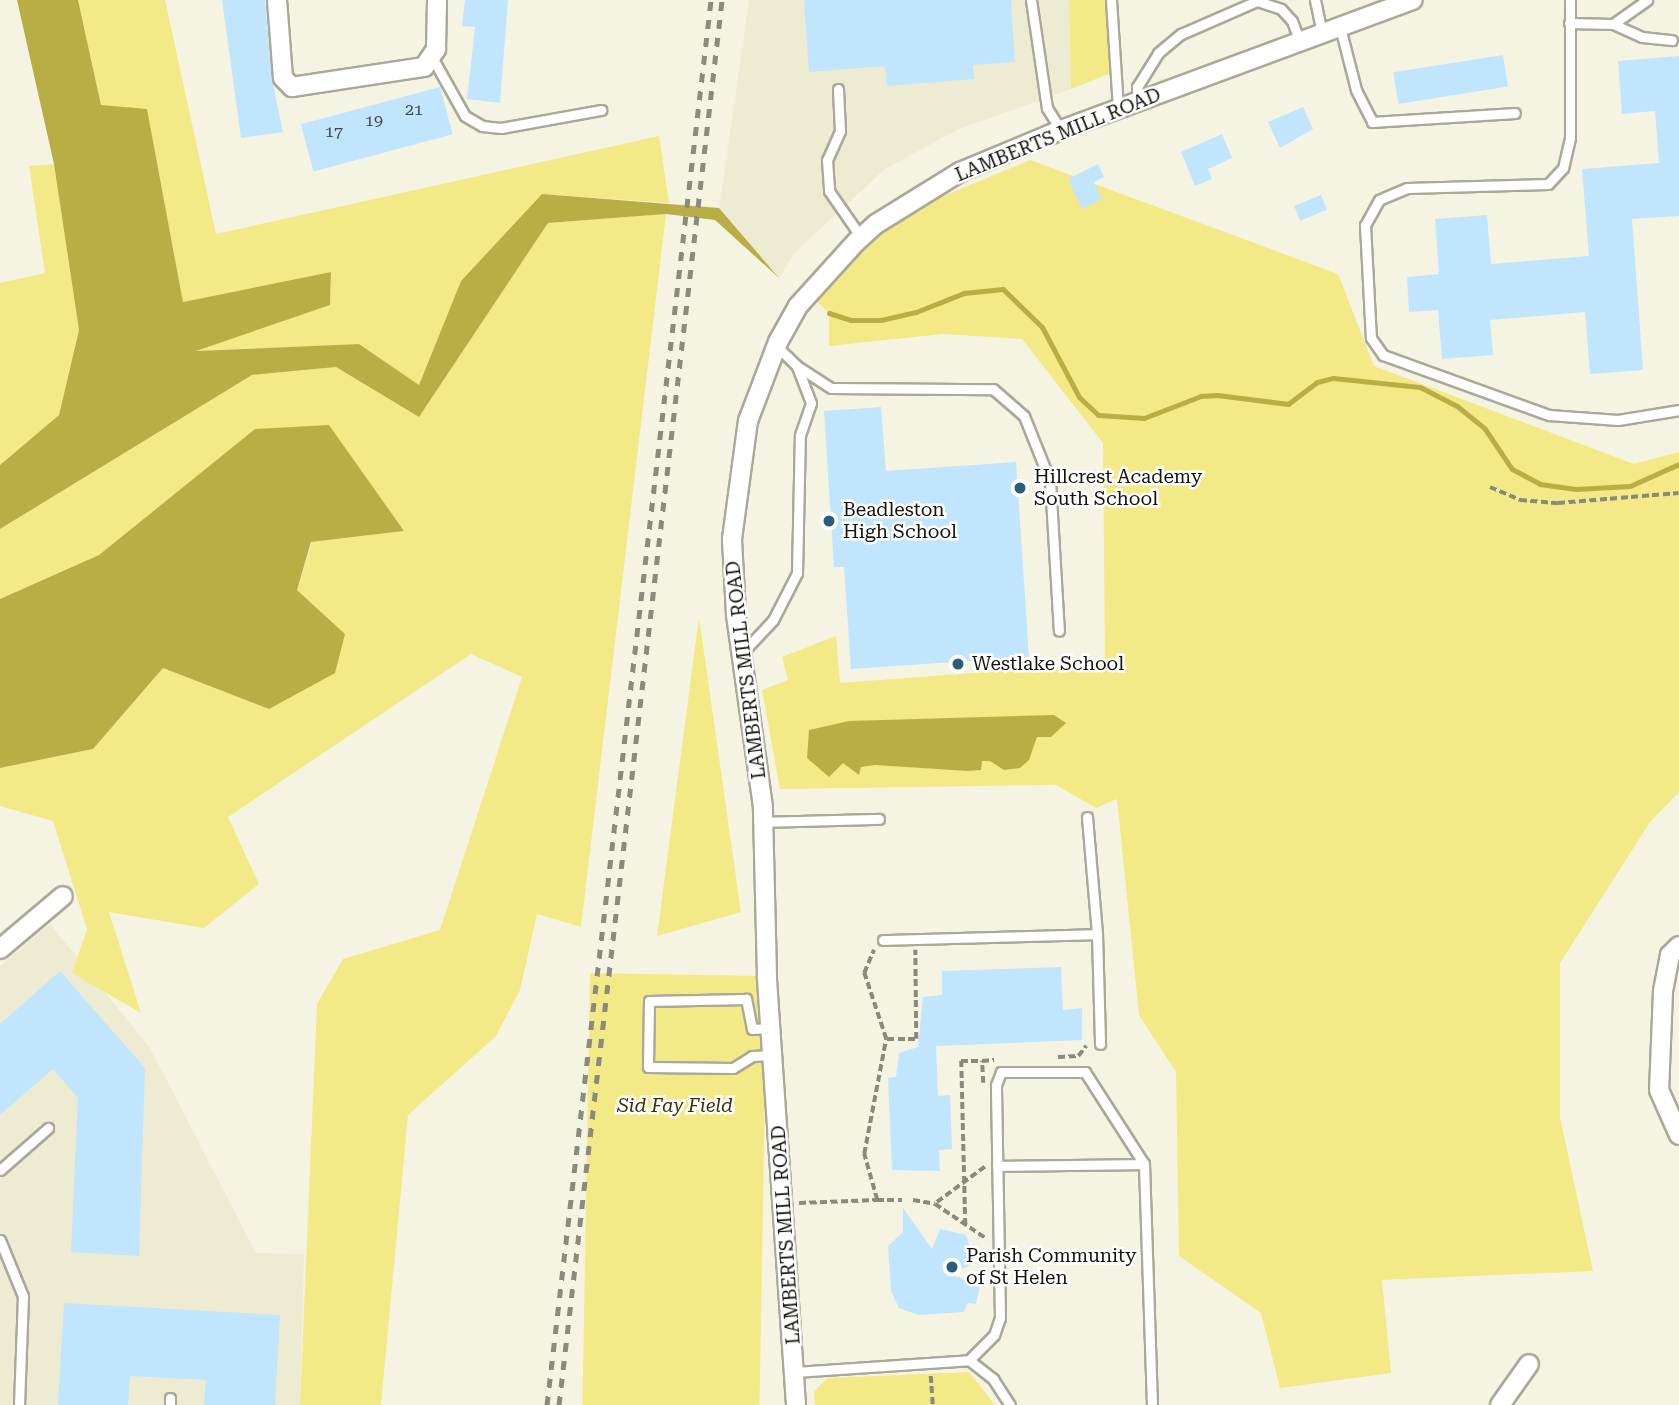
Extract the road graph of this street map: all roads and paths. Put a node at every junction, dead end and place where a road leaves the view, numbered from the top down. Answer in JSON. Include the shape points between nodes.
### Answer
{"nodes":[{"id":1,"x":277,"y":0,"type":"edge"},
{"id":2,"x":437,"y":0,"type":"edge"},
{"id":3,"x":1031,"y":0,"type":"edge"},
{"id":4,"x":1111,"y":0,"type":"edge"},
{"id":5,"x":1315,"y":0,"type":"edge"},
{"id":6,"x":1413,"y":0,"type":"edge"},
{"id":7,"x":1570,"y":0,"type":"edge"},
{"id":8,"x":1647,"y":0,"type":"edge"},
{"id":9,"x":1569,"y":23,"type":"junction"},
{"id":10,"x":1613,"y":24,"type":"junction"},
{"id":11,"x":1331,"y":31,"type":"junction"},
{"id":12,"x":1672,"y":40,"type":"dead end"},
{"id":13,"x":1300,"y":42,"type":"junction"},
{"id":14,"x":433,"y":59,"type":"junction"},
{"id":15,"x":838,"y":89,"type":"dead end"},
{"id":16,"x":1138,"y":102,"type":"junction"},
{"id":17,"x":1118,"y":109,"type":"junction"},
{"id":18,"x":601,"y":110,"type":"dead end"},
{"id":19,"x":1515,"y":113,"type":"dead end"},
{"id":20,"x":1062,"y":130,"type":"junction"},
{"id":21,"x":861,"y":237,"type":"junction"},
{"id":22,"x":776,"y":347,"type":"junction"},
{"id":23,"x":797,"y":366,"type":"junction"},
{"id":24,"x":1679,"y":410,"type":"edge"},
{"id":25,"x":1490,"y":487,"type":"dead end"},
{"id":26,"x":1679,"y":493,"type":"edge"},
{"id":27,"x":1059,"y":631,"type":"dead end"},
{"id":28,"x":742,"y":653,"type":"junction"},
{"id":29,"x":1087,"y":817,"type":"dead end"},
{"id":30,"x":879,"y":819,"type":"dead end"},
{"id":31,"x":764,"y":822,"type":"junction"},
{"id":32,"x":63,"y":896,"type":"dead end"},
{"id":33,"x":1097,"y":934,"type":"junction"},
{"id":34,"x":886,"y":944,"type":"joint"},
{"id":35,"x":1679,"y":946,"type":"edge"},
{"id":36,"x":929,"y":947,"type":"dead end"},
{"id":37,"x":902,"y":948,"type":"dead end"},
{"id":38,"x":915,"y":948,"type":"junction"},
{"id":39,"x":0,"y":949,"type":"edge"},
{"id":40,"x":771,"y":1028,"type":"junction"},
{"id":41,"x":1086,"y":1038,"type":"dead end"},
{"id":42,"x":886,"y":1039,"type":"junction"},
{"id":43,"x":1100,"y":1044,"type":"dead end"},
{"id":44,"x":773,"y":1055,"type":"junction"},
{"id":45,"x":1051,"y":1057,"type":"dead end"},
{"id":46,"x":996,"y":1060,"type":"dead end"},
{"id":47,"x":982,"y":1061,"type":"junction"},
{"id":48,"x":983,"y":1087,"type":"dead end"},
{"id":49,"x":48,"y":1128,"type":"dead end"},
{"id":50,"x":1679,"y":1135,"type":"edge"},
{"id":51,"x":986,"y":1153,"type":"dead end"},
{"id":52,"x":1144,"y":1164,"type":"junction"},
{"id":53,"x":997,"y":1166,"type":"junction"},
{"id":54,"x":986,"y":1167,"type":"junction"},
{"id":55,"x":0,"y":1170,"type":"edge"},
{"id":56,"x":987,"y":1179,"type":"dead end"},
{"id":57,"x":963,"y":1184,"type":"junction"},
{"id":58,"x":877,"y":1200,"type":"junction"},
{"id":59,"x":902,"y":1200,"type":"dead end"},
{"id":60,"x":913,"y":1200,"type":"dead end"},
{"id":61,"x":785,"y":1203,"type":"junction"},
{"id":62,"x":935,"y":1204,"type":"junction"},
{"id":63,"x":965,"y":1224,"type":"junction"},
{"id":64,"x":989,"y":1228,"type":"dead end"},
{"id":65,"x":0,"y":1240,"type":"edge"},
{"id":66,"x":969,"y":1360,"type":"junction"},
{"id":67,"x":930,"y":1362,"type":"junction"},
{"id":68,"x":1529,"y":1363,"type":"dead end"},
{"id":69,"x":795,"y":1372,"type":"junction"},
{"id":70,"x":19,"y":1405,"type":"edge"},
{"id":71,"x":796,"y":1405,"type":"edge"},
{"id":72,"x":933,"y":1405,"type":"edge"},
{"id":73,"x":1010,"y":1405,"type":"edge"},
{"id":74,"x":1152,"y":1405,"type":"edge"},
{"id":75,"x":1500,"y":1405,"type":"edge"}],
"edges":[{"from":1,"to":14,"type":"street","via":[[283,78],[292,87],[424,67]]},
{"from":2,"to":14,"type":"street"},
{"from":3,"to":20,"type":"lane","via":[[1047,108]]},
{"from":4,"to":17,"type":"lane"},
{"from":5,"to":11,"type":"lane"},
{"from":6,"to":11,"type":"street","name":"LAMBERTS MILL ROAD"},
{"from":7,"to":9,"type":"lane"},
{"from":8,"to":10,"type":"lane"},
{"from":9,"to":10,"type":"lane"},
{"from":9,"to":24,"type":"lane","via":[[1570,138],[1563,168],[1548,184],[1407,188],[1380,200],[1365,225],[1371,338],[1383,355],[1549,415],[1618,419]]},
{"from":10,"to":12,"type":"lane","via":[[1642,37]]},
{"from":11,"to":13,"type":"street","name":"LAMBERTS MILL ROAD"},
{"from":11,"to":19,"type":"lane","via":[[1372,122]]},
{"from":13,"to":16,"type":"street","name":"LAMBERTS MILL ROAD"},
{"from":13,"to":16,"type":"lane","via":[[1281,9],[1256,1],[1181,34],[1158,53],[1137,87]]},
{"from":14,"to":18,"type":"lane","via":[[465,116],[482,127],[501,128]]},
{"from":15,"to":21,"type":"lane","via":[[839,131],[827,160],[829,191]]},
{"from":16,"to":17,"type":"street","name":"LAMBERTS MILL ROAD"},
{"from":17,"to":20,"type":"street","name":"LAMBERTS MILL ROAD"},
{"from":20,"to":21,"type":"street","name":"LAMBERTS MILL ROAD","via":[[960,172]]},
{"from":21,"to":22,"type":"street","name":"LAMBERTS MILL ROAD","via":[[798,306]]},
{"from":22,"to":23,"type":"lane"},
{"from":22,"to":28,"type":"street","name":"LAMBERTS MILL ROAD","via":[[748,421],[732,539]]},
{"from":23,"to":27,"type":"lane","via":[[831,388],[993,389],[1024,416],[1050,481]]},
{"from":23,"to":28,"type":"lane","via":[[811,403],[800,435],[797,573],[773,620]]},
{"from":25,"to":26,"type":"path","via":[[1520,500],[1558,503]]},
{"from":28,"to":31,"type":"street","name":"LAMBERTS MILL ROAD"},
{"from":29,"to":33,"type":"lane"},
{"from":30,"to":31,"type":"lane"},
{"from":31,"to":40,"type":"street","name":"LAMBERTS MILL ROAD"},
{"from":32,"to":39,"type":"street"},
{"from":33,"to":34,"type":"lane"},
{"from":33,"to":43,"type":"lane"},
{"from":34,"to":42,"type":"path","via":[[875,948],[864,972]]},
{"from":35,"to":50,"type":"street","via":[[1670,955],[1662,992],[1659,1062],[1659,1090]]},
{"from":36,"to":38,"type":"path"},
{"from":37,"to":38,"type":"path"},
{"from":38,"to":42,"type":"path","via":[[916,1039]]},
{"from":40,"to":44,"type":"street","name":"LAMBERTS MILL ROAD"},
{"from":40,"to":44,"type":"lane","via":[[751,1029],[747,999],[649,1001],[648,1067],[733,1068],[752,1056]]},
{"from":41,"to":45,"type":"path","via":[[1086,1051],[1078,1056]]},
{"from":42,"to":58,"type":"path","via":[[864,1154]]},
{"from":44,"to":61,"type":"street","name":"LAMBERTS MILL ROAD"},
{"from":46,"to":47,"type":"path"},
{"from":47,"to":48,"type":"path"},
{"from":47,"to":57,"type":"path","via":[[961,1061]]},
{"from":49,"to":55,"type":"lane"},
{"from":51,"to":54,"type":"path"},
{"from":52,"to":53,"type":"lane"},
{"from":52,"to":53,"type":"lane","via":[[1085,1072],[1001,1072],[996,1085]]},
{"from":52,"to":74,"type":"lane"},
{"from":53,"to":66,"type":"lane","via":[[1000,1318],[994,1335]]},
{"from":54,"to":56,"type":"path"},
{"from":54,"to":57,"type":"path"},
{"from":57,"to":62,"type":"path"},
{"from":57,"to":63,"type":"path"},
{"from":58,"to":59,"type":"path"},
{"from":58,"to":61,"type":"path"},
{"from":60,"to":62,"type":"path"},
{"from":61,"to":69,"type":"street","name":"LAMBERTS MILL ROAD"},
{"from":62,"to":63,"type":"path"},
{"from":63,"to":64,"type":"path","via":[[989,1241]]},
{"from":65,"to":70,"type":"lane","via":[[23,1296]]},
{"from":66,"to":67,"type":"lane"},
{"from":66,"to":73,"type":"lane","via":[[993,1379]]},
{"from":67,"to":69,"type":"lane"},
{"from":67,"to":72,"type":"path"},
{"from":68,"to":75,"type":"street"},
{"from":69,"to":71,"type":"street","name":"LAMBERTS MILL ROAD"}]}
